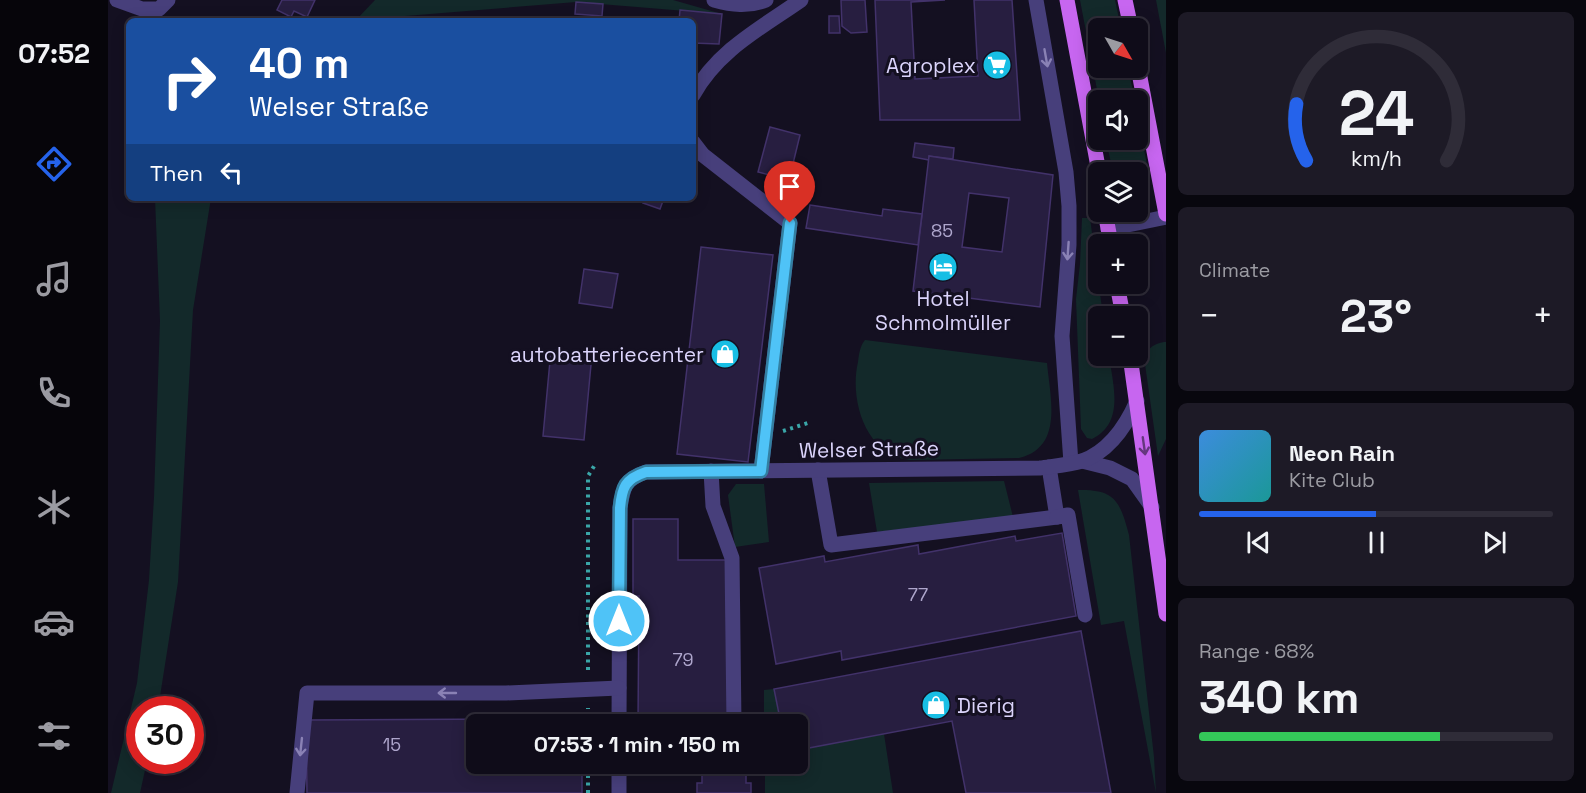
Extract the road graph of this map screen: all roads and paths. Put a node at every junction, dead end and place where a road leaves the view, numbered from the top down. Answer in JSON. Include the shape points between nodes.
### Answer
{"nodes":[{"id":1,"x":117,"y":0,"type":"edge"},
{"id":2,"x":168,"y":0,"type":"edge"},
{"id":3,"x":714,"y":0,"type":"edge"},
{"id":4,"x":766,"y":0,"type":"edge"},
{"id":5,"x":801,"y":0,"type":"edge"},
{"id":6,"x":1036,"y":0,"type":"edge"},
{"id":7,"x":1067,"y":0,"type":"edge"},
{"id":8,"x":1125,"y":0,"type":"edge"},
{"id":9,"x":1129,"y":18,"type":"edge"},
{"id":10,"x":1140,"y":78,"type":"edge"},
{"id":11,"x":696,"y":90,"type":"edge"},
{"id":12,"x":696,"y":146,"type":"edge"},
{"id":13,"x":1096,"y":162,"type":"edge"},
{"id":14,"x":1166,"y":216,"type":"edge"},
{"id":15,"x":1107,"y":222,"type":"edge"},
{"id":16,"x":1108,"y":229,"type":"junction"},
{"id":17,"x":1109,"y":234,"type":"edge"},
{"id":18,"x":1132,"y":366,"type":"edge"},
{"id":19,"x":1137,"y":401,"type":"junction"},
{"id":20,"x":811,"y":422,"type":"dead end"},
{"id":21,"x":766,"y":430,"type":"junction"},
{"id":22,"x":1077,"y":462,"type":"junction"},
{"id":23,"x":596,"y":463,"type":"dead end"},
{"id":24,"x":1049,"y":467,"type":"junction"},
{"id":25,"x":818,"y":470,"type":"junction"},
{"id":26,"x":711,"y":471,"type":"junction"},
{"id":27,"x":761,"y":471,"type":"junction"},
{"id":28,"x":1152,"y":507,"type":"junction"},
{"id":29,"x":1057,"y":517,"type":"junction"},
{"id":30,"x":1166,"y":614,"type":"edge"},
{"id":31,"x":1085,"y":615,"type":"dead end"},
{"id":32,"x":619,"y":688,"type":"junction"},
{"id":33,"x":588,"y":690,"type":"junction"},
{"id":34,"x":588,"y":714,"type":"edge"},
{"id":35,"x":619,"y":714,"type":"edge"},
{"id":36,"x":734,"y":714,"type":"edge"},
{"id":37,"x":588,"y":774,"type":"edge"},
{"id":38,"x":619,"y":774,"type":"edge"},
{"id":39,"x":297,"y":793,"type":"edge"},
{"id":40,"x":588,"y":793,"type":"edge"},
{"id":41,"x":619,"y":793,"type":"edge"}],
"edges":[{"from":1,"to":2,"type":"street","via":[[142,9],[159,9]]},
{"from":3,"to":4,"type":"street","via":[[742,5]]},
{"from":5,"to":11,"type":"street","via":[[731,48]]},
{"from":6,"to":22,"type":"street","one_way":true,"via":[[1066,172],[1069,245],[1062,336],[1064,382]]},
{"from":7,"to":13,"type":"main road"},
{"from":8,"to":9,"type":"main road"},
{"from":10,"to":14,"type":"main road"},
{"from":12,"to":21,"type":"street","via":[[790,223]]},
{"from":14,"to":16,"type":"street"},
{"from":15,"to":16,"type":"main road"},
{"from":16,"to":17,"type":"main road"},
{"from":18,"to":19,"type":"main road"},
{"from":19,"to":22,"type":"street","name":"Welser Straße","via":[[1127,424],[1108,445]]},
{"from":19,"to":28,"type":"main road","one_way":true},
{"from":20,"to":21,"type":"path","via":[[781,432]]},
{"from":21,"to":27,"type":"street"},
{"from":22,"to":24,"type":"street","name":"Welser Straße"},
{"from":22,"to":28,"type":"street","name":"Welser Straße","via":[[1110,468],[1132,478]]},
{"from":23,"to":33,"type":"path","via":[[588,476]]},
{"from":24,"to":25,"type":"street","name":"Welser Straße"},
{"from":24,"to":29,"type":"street"},
{"from":25,"to":27,"type":"street","name":"Welser Straße"},
{"from":25,"to":29,"type":"street","via":[[831,545]]},
{"from":26,"to":27,"type":"street","name":"Welser Straße"},
{"from":26,"to":32,"type":"street","name":"Welser Straße","via":[[646,472],[627,482],[622,493]]},
{"from":26,"to":36,"type":"street","via":[[713,506],[732,558]]},
{"from":28,"to":30,"type":"main road"},
{"from":29,"to":31,"type":"street","via":[[1068,516]]},
{"from":32,"to":33,"type":"street"},
{"from":32,"to":35,"type":"street","name":"Welser Straße"},
{"from":33,"to":34,"type":"path"},
{"from":33,"to":39,"type":"street","one_way":true,"via":[[307,693]]},
{"from":37,"to":40,"type":"path"},
{"from":38,"to":41,"type":"street"}]}
